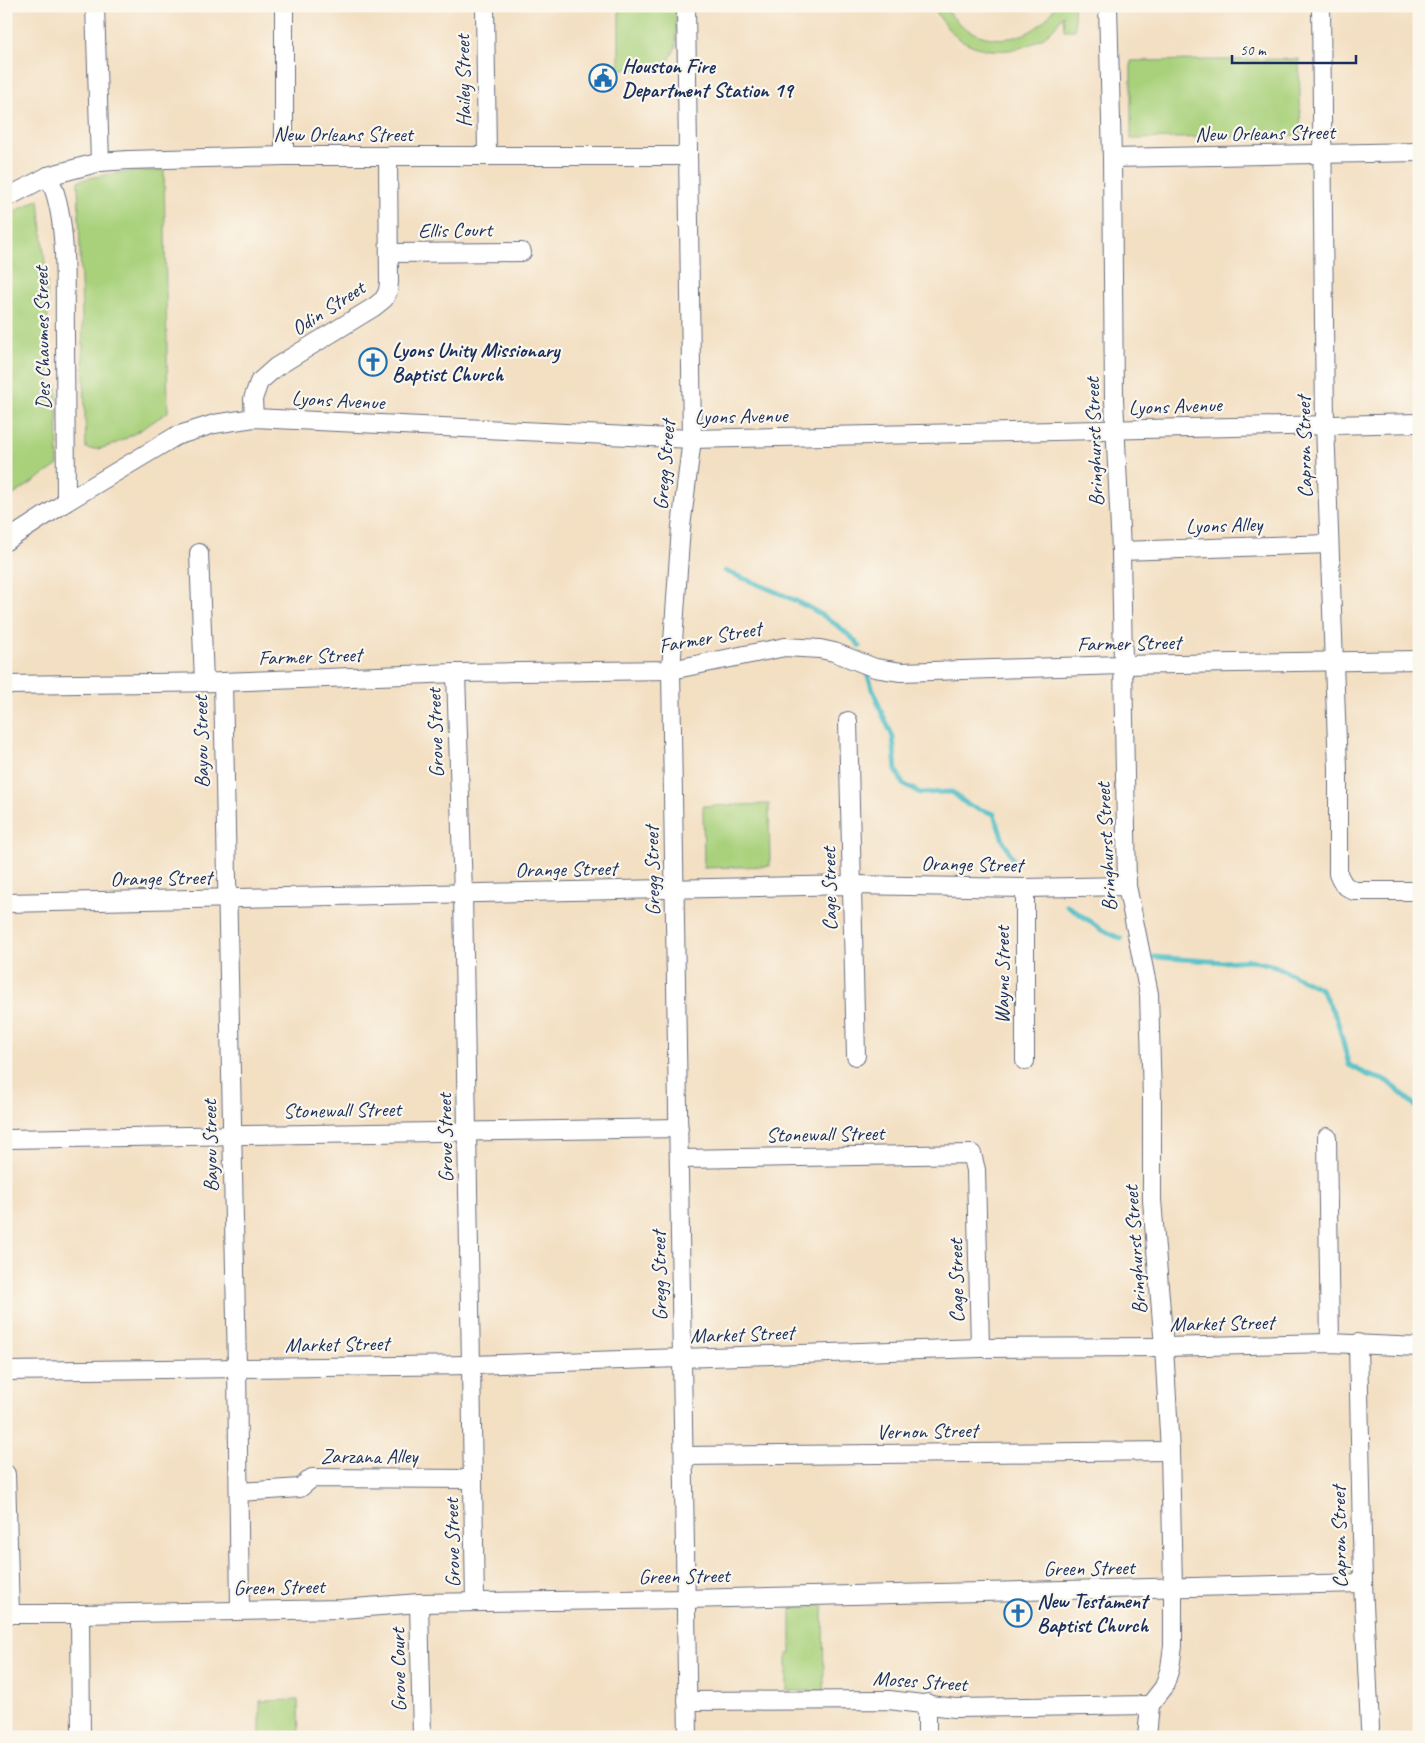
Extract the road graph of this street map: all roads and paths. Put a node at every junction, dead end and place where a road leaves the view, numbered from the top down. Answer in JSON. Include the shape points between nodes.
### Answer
{"nodes":[{"id":1,"x":95,"y":6,"type":"edge"},
{"id":2,"x":284,"y":6,"type":"edge"},
{"id":3,"x":485,"y":6,"type":"edge"},
{"id":4,"x":686,"y":6,"type":"edge"},
{"id":5,"x":1108,"y":6,"type":"edge"},
{"id":6,"x":1320,"y":6,"type":"edge"},
{"id":7,"x":1419,"y":152,"type":"edge"},
{"id":8,"x":1323,"y":154,"type":"junction"},
{"id":9,"x":284,"y":156,"type":"junction"},
{"id":10,"x":388,"y":156,"type":"junction"},
{"id":11,"x":487,"y":156,"type":"junction"},
{"id":12,"x":688,"y":156,"type":"junction"},
{"id":13,"x":1112,"y":158,"type":"junction"},
{"id":14,"x":100,"y":162,"type":"junction"},
{"id":15,"x":48,"y":176,"type":"junction"},
{"id":16,"x":6,"y":198,"type":"edge"},
{"id":17,"x":522,"y":252,"type":"dead end"},
{"id":18,"x":389,"y":253,"type":"junction"},
{"id":19,"x":254,"y":418,"type":"junction"},
{"id":20,"x":1419,"y":423,"type":"edge"},
{"id":21,"x":1325,"y":425,"type":"junction"},
{"id":22,"x":1116,"y":430,"type":"junction"},
{"id":23,"x":692,"y":440,"type":"junction"},
{"id":24,"x":66,"y":502,"type":"junction"},
{"id":25,"x":6,"y":541,"type":"edge"},
{"id":26,"x":1329,"y":544,"type":"junction"},
{"id":27,"x":1121,"y":551,"type":"junction"},
{"id":28,"x":199,"y":553,"type":"dead end"},
{"id":29,"x":1419,"y":660,"type":"edge"},
{"id":30,"x":1334,"y":662,"type":"junction"},
{"id":31,"x":1122,"y":665,"type":"junction"},
{"id":32,"x":672,"y":670,"type":"junction"},
{"id":33,"x":456,"y":673,"type":"junction"},
{"id":34,"x":204,"y":682,"type":"junction"},
{"id":35,"x":223,"y":682,"type":"junction"},
{"id":36,"x":6,"y":685,"type":"edge"},
{"id":37,"x":848,"y":721,"type":"dead end"},
{"id":38,"x":852,"y":885,"type":"junction"},
{"id":39,"x":1127,"y":886,"type":"junction"},
{"id":40,"x":1024,"y":888,"type":"junction"},
{"id":41,"x":675,"y":889,"type":"junction"},
{"id":42,"x":1419,"y":892,"type":"edge"},
{"id":43,"x":463,"y":894,"type":"junction"},
{"id":44,"x":227,"y":899,"type":"junction"},
{"id":45,"x":6,"y":903,"type":"edge"},
{"id":46,"x":856,"y":1056,"type":"dead end"},
{"id":47,"x":1024,"y":1061,"type":"dead end"},
{"id":48,"x":679,"y":1128,"type":"junction"},
{"id":49,"x":467,"y":1130,"type":"junction"},
{"id":50,"x":233,"y":1135,"type":"junction"},
{"id":51,"x":1327,"y":1137,"type":"dead end"},
{"id":52,"x":6,"y":1139,"type":"edge"},
{"id":53,"x":972,"y":1154,"type":"joint"},
{"id":54,"x":680,"y":1159,"type":"junction"},
{"id":55,"x":1330,"y":1343,"type":"junction"},
{"id":56,"x":1358,"y":1344,"type":"junction"},
{"id":57,"x":1164,"y":1347,"type":"junction"},
{"id":58,"x":1419,"y":1347,"type":"edge"},
{"id":59,"x":980,"y":1348,"type":"junction"},
{"id":60,"x":682,"y":1358,"type":"junction"},
{"id":61,"x":472,"y":1364,"type":"junction"},
{"id":62,"x":237,"y":1368,"type":"junction"},
{"id":63,"x":6,"y":1371,"type":"edge"},
{"id":64,"x":1170,"y":1451,"type":"junction"},
{"id":65,"x":684,"y":1456,"type":"junction"},
{"id":66,"x":6,"y":1474,"type":"edge"},
{"id":67,"x":473,"y":1479,"type":"junction"},
{"id":68,"x":240,"y":1492,"type":"junction"},
{"id":69,"x":1363,"y":1583,"type":"junction"},
{"id":70,"x":1173,"y":1588,"type":"junction"},
{"id":71,"x":686,"y":1599,"type":"junction"},
{"id":72,"x":475,"y":1602,"type":"junction"},
{"id":73,"x":419,"y":1603,"type":"junction"},
{"id":74,"x":240,"y":1610,"type":"junction"},
{"id":75,"x":8,"y":1614,"type":"edge"},
{"id":76,"x":80,"y":1614,"type":"junction"},
{"id":77,"x":688,"y":1701,"type":"junction"},
{"id":78,"x":926,"y":1703,"type":"junction"},
{"id":79,"x":1150,"y":1705,"type":"junction"},
{"id":80,"x":1370,"y":1728,"type":"dead end"},
{"id":81,"x":81,"y":1737,"type":"edge"},
{"id":82,"x":422,"y":1737,"type":"edge"},
{"id":83,"x":688,"y":1737,"type":"edge"},
{"id":84,"x":927,"y":1737,"type":"edge"},
{"id":85,"x":1147,"y":1737,"type":"edge"}],
"edges":[{"from":1,"to":14,"type":"street"},
{"from":2,"to":9,"type":"street"},
{"from":3,"to":11,"type":"street","name":"Hailey Street"},
{"from":4,"to":12,"type":"street","name":"Gregg Street"},
{"from":5,"to":13,"type":"street","name":"Bringhurst Street"},
{"from":6,"to":8,"type":"street","name":"Capron Street"},
{"from":7,"to":8,"type":"street","name":"New Orleans Street"},
{"from":8,"to":13,"type":"street","name":"New Orleans Street"},
{"from":8,"to":21,"type":"street","name":"Capron Street"},
{"from":9,"to":10,"type":"street","name":"New Orleans Street"},
{"from":9,"to":14,"type":"street","name":"New Orleans Street"},
{"from":10,"to":11,"type":"street","name":"New Orleans Street"},
{"from":10,"to":18,"type":"street","name":"Odin Street"},
{"from":11,"to":12,"type":"street","name":"New Orleans Street"},
{"from":12,"to":23,"type":"street","name":"Gregg Street"},
{"from":13,"to":22,"type":"street","name":"Bringhurst Street"},
{"from":14,"to":15,"type":"street","name":"New Orleans Street"},
{"from":15,"to":16,"type":"street","name":"New Orleans Street"},
{"from":15,"to":24,"type":"street","name":"Des Chaumes Street","via":[[60,206],[64,266]]},
{"from":17,"to":18,"type":"street","name":"Ellis Court"},
{"from":18,"to":19,"type":"street","name":"Odin Street","via":[[388,291],[384,299],[276,367],[259,382],[253,399]]},
{"from":19,"to":23,"type":"street","name":"Lyons Avenue"},
{"from":19,"to":24,"type":"street","name":"Lyons Avenue","via":[[214,424],[176,436]]},
{"from":20,"to":21,"type":"street","name":"Lyons Avenue"},
{"from":21,"to":22,"type":"street","name":"Lyons Avenue"},
{"from":21,"to":26,"type":"street","name":"Capron Street"},
{"from":22,"to":23,"type":"street","name":"Lyons Avenue"},
{"from":22,"to":27,"type":"street","name":"Bringhurst Street"},
{"from":23,"to":32,"type":"street","name":"Gregg Street","via":[[681,527]]},
{"from":24,"to":25,"type":"street","name":"Lyons Avenue"},
{"from":26,"to":27,"type":"street","name":"Lyons Alley"},
{"from":26,"to":30,"type":"street","name":"Capron Street"},
{"from":27,"to":31,"type":"street","name":"Bringhurst Street"},
{"from":28,"to":34,"type":"street"},
{"from":29,"to":30,"type":"street","name":"Farmer Street"},
{"from":30,"to":31,"type":"street","name":"Farmer Street"},
{"from":30,"to":42,"type":"street","name":"Capron Street","via":[[1338,874],[1344,885],[1354,891]]},
{"from":31,"to":32,"type":"street","name":"Farmer Street","via":[[901,672],[875,668],[834,652],[785,647]]},
{"from":31,"to":39,"type":"street","name":"Bringhurst Street"},
{"from":32,"to":33,"type":"street","name":"Farmer Street"},
{"from":32,"to":41,"type":"street","name":"Gregg Street"},
{"from":33,"to":35,"type":"street","name":"Farmer Street"},
{"from":33,"to":43,"type":"street","name":"Grove Street"},
{"from":34,"to":35,"type":"street","name":"Farmer Street"},
{"from":34,"to":36,"type":"street","name":"Farmer Street"},
{"from":35,"to":44,"type":"street","name":"Bayou Street"},
{"from":37,"to":38,"type":"street","name":"Cage Street"},
{"from":38,"to":40,"type":"street","name":"Orange Street"},
{"from":38,"to":41,"type":"street","name":"Orange Street"},
{"from":38,"to":46,"type":"street","name":"Cage Street"},
{"from":39,"to":40,"type":"street","name":"Orange Street"},
{"from":39,"to":57,"type":"street","name":"Bringhurst Street","via":[[1149,994],[1152,1200]]},
{"from":40,"to":47,"type":"street","name":"Wayne Street"},
{"from":41,"to":43,"type":"street","name":"Orange Street"},
{"from":41,"to":48,"type":"street","name":"Gregg Street"},
{"from":43,"to":44,"type":"street","name":"Orange Street"},
{"from":43,"to":49,"type":"street","name":"Grove Street"},
{"from":44,"to":45,"type":"street","name":"Orange Street"},
{"from":44,"to":50,"type":"street","name":"Bayou Street"},
{"from":48,"to":49,"type":"street","name":"Stonewall Street"},
{"from":48,"to":54,"type":"street","name":"Gregg Street"},
{"from":49,"to":50,"type":"street","name":"Stonewall Street"},
{"from":49,"to":61,"type":"street","name":"Grove Street"},
{"from":50,"to":52,"type":"street","name":"Stonewall Street"},
{"from":50,"to":62,"type":"street","name":"Bayou Street"},
{"from":51,"to":55,"type":"street"},
{"from":53,"to":54,"type":"street","name":"Stonewall Street"},
{"from":53,"to":59,"type":"street","name":"Cage Street","via":[[976,1170]]},
{"from":54,"to":60,"type":"street","name":"Gregg Street"},
{"from":55,"to":56,"type":"street","name":"Market Street"},
{"from":55,"to":57,"type":"street","name":"Market Street"},
{"from":56,"to":58,"type":"street","name":"Market Street"},
{"from":56,"to":69,"type":"street","name":"Capron Street"},
{"from":57,"to":59,"type":"street","name":"Market Street"},
{"from":57,"to":64,"type":"street","name":"Bringhurst Street"},
{"from":59,"to":60,"type":"street","name":"Market Street"},
{"from":60,"to":61,"type":"street","name":"Market Street"},
{"from":60,"to":65,"type":"street","name":"Gregg Street"},
{"from":61,"to":62,"type":"street","name":"Market Street"},
{"from":61,"to":67,"type":"street","name":"Grove Street"},
{"from":62,"to":63,"type":"street","name":"Market Street"},
{"from":62,"to":68,"type":"street","name":"Bayou Street"},
{"from":64,"to":65,"type":"street","name":"Vernon Street"},
{"from":64,"to":70,"type":"street","name":"Bringhurst Street"},
{"from":65,"to":71,"type":"street","name":"Gregg Street"},
{"from":66,"to":75,"type":"street"},
{"from":67,"to":68,"type":"street","name":"Zarzana Alley","via":[[312,1478],[300,1488]]},
{"from":67,"to":72,"type":"street","name":"Grove Street"},
{"from":68,"to":74,"type":"street","name":"Bayou Street"},
{"from":69,"to":70,"type":"street","name":"Green Street"},
{"from":69,"to":80,"type":"street","name":"Capron Street"},
{"from":70,"to":71,"type":"street","name":"Green Street"},
{"from":70,"to":79,"type":"street","name":"Bringhurst Street","via":[[1170,1668],[1164,1687]]},
{"from":71,"to":72,"type":"street","name":"Green Street"},
{"from":71,"to":77,"type":"street","name":"Gregg Street"},
{"from":72,"to":73,"type":"street","name":"Green Street"},
{"from":73,"to":74,"type":"street","name":"Green Street","via":[[342,1609]]},
{"from":73,"to":82,"type":"street","name":"Grove Court"},
{"from":74,"to":76,"type":"street","name":"Green Street"},
{"from":75,"to":76,"type":"street","name":"Green Street"},
{"from":76,"to":81,"type":"street"},
{"from":77,"to":78,"type":"street","name":"Moses Street","via":[[889,1700]]},
{"from":77,"to":83,"type":"street","name":"Gregg Street"},
{"from":78,"to":79,"type":"street","name":"Moses Street","via":[[955,1708]]},
{"from":78,"to":84,"type":"street"},
{"from":79,"to":85,"type":"street"}]}
